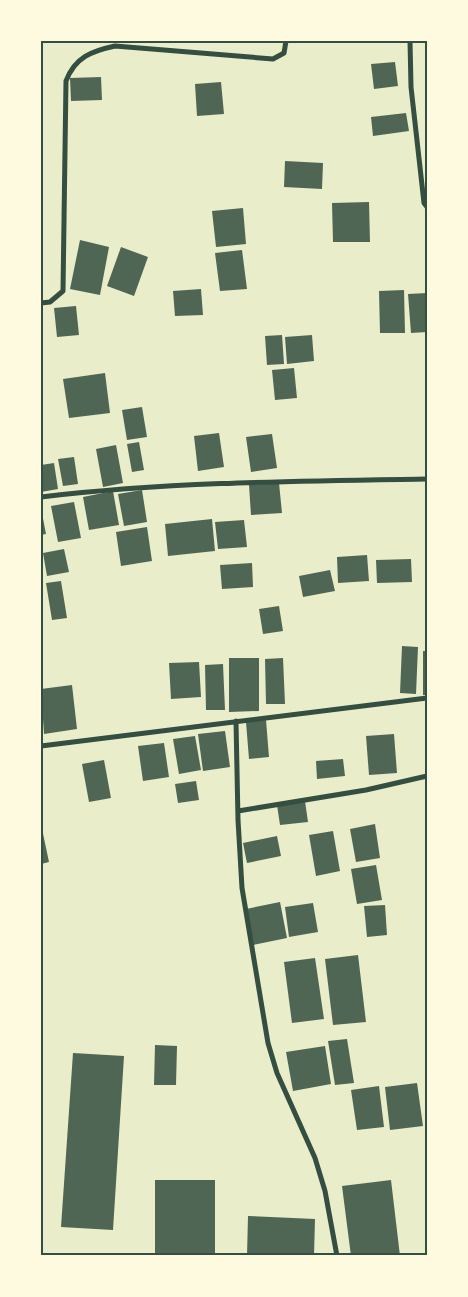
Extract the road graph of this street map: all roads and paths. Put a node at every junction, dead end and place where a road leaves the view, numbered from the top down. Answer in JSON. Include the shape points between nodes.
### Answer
{"nodes":[{"id":1,"x":286,"y":41,"type":"edge"},
{"id":2,"x":410,"y":41,"type":"edge"},
{"id":3,"x":427,"y":207,"type":"edge"},
{"id":4,"x":41,"y":303,"type":"edge"},
{"id":5,"x":427,"y":479,"type":"edge"},
{"id":6,"x":41,"y":497,"type":"edge"},
{"id":7,"x":427,"y":698,"type":"edge"},
{"id":8,"x":236,"y":721,"type":"junction"},
{"id":9,"x":41,"y":746,"type":"edge"},
{"id":10,"x":427,"y":776,"type":"edge"},
{"id":11,"x":238,"y":811,"type":"junction"},
{"id":12,"x":337,"y":1256,"type":"edge"}],
"edges":[{"from":1,"to":4,"type":"street","via":[[284,53],[273,59],[115,46],[80,58],[70,69],[66,80],[63,291],[50,302]]},
{"from":2,"to":3,"type":"street","via":[[411,87]]},
{"from":5,"to":6,"type":"street","via":[[179,485]]},
{"from":7,"to":8,"type":"street"},
{"from":8,"to":9,"type":"street"},
{"from":8,"to":11,"type":"street"},
{"from":10,"to":11,"type":"street","via":[[366,790]]},
{"from":11,"to":12,"type":"street","via":[[242,888],[268,1043],[277,1073],[315,1158],[325,1191]]}]}
